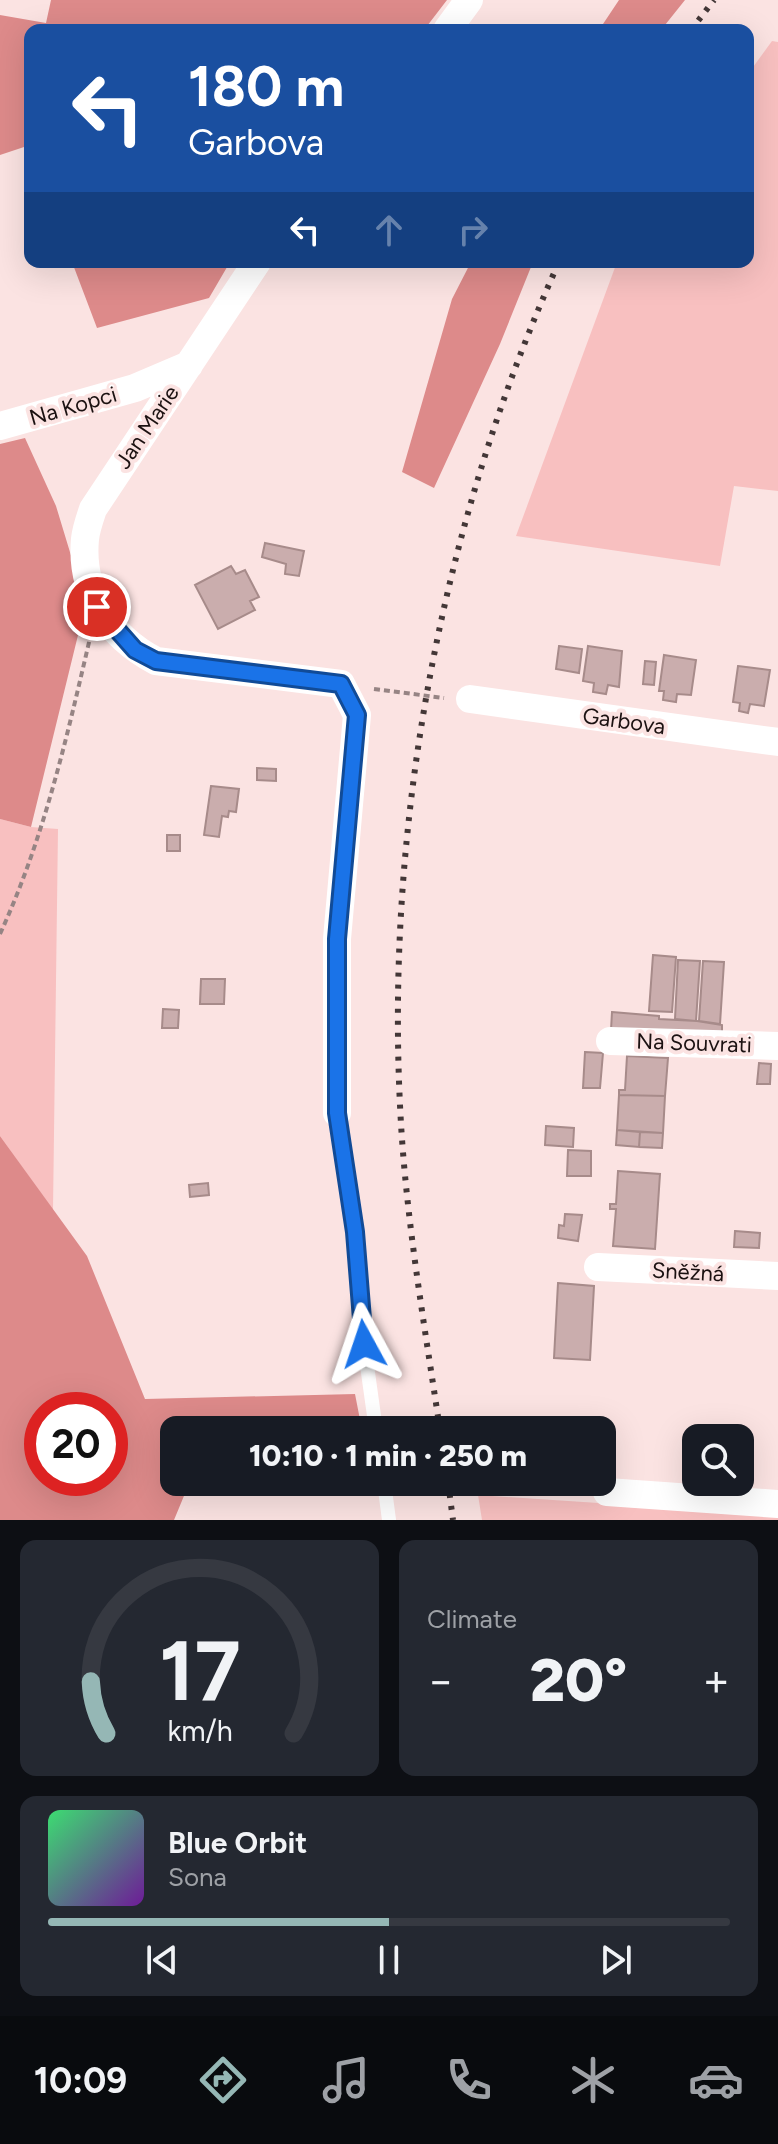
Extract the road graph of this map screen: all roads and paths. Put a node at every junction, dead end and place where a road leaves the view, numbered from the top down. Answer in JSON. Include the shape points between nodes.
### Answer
{"nodes":[{"id":1,"x":469,"y":0,"type":"edge"},
{"id":2,"x":451,"y":24,"type":"edge"},
{"id":3,"x":253,"y":268,"type":"edge"},
{"id":4,"x":189,"y":365,"type":"junction"},
{"id":5,"x":0,"y":426,"type":"edge"},
{"id":6,"x":97,"y":607,"type":"junction"},
{"id":7,"x":341,"y":684,"type":"junction"},
{"id":8,"x":470,"y":699,"type":"joint"},
{"id":9,"x":778,"y":742,"type":"edge"},
{"id":10,"x":0,"y":934,"type":"edge"},
{"id":11,"x":610,"y":1041,"type":"dead end"},
{"id":12,"x":778,"y":1046,"type":"edge"},
{"id":13,"x":337,"y":1113,"type":"joint"},
{"id":14,"x":598,"y":1267,"type":"dead end"},
{"id":15,"x":778,"y":1276,"type":"edge"},
{"id":16,"x":374,"y":1416,"type":"edge"},
{"id":17,"x":616,"y":1493,"type":"edge"},
{"id":18,"x":386,"y":1496,"type":"edge"},
{"id":19,"x":778,"y":1504,"type":"edge"},
{"id":20,"x":389,"y":1520,"type":"edge"}],
"edges":[{"from":1,"to":2,"type":"street"},
{"from":3,"to":4,"type":"street","name":"Jan Marie"},
{"from":4,"to":5,"type":"street","name":"Na Kopci","via":[[135,388]]},
{"from":4,"to":6,"type":"street","name":"Jan Marie","via":[[93,509],[85,539]]},
{"from":6,"to":7,"type":"street","via":[[135,650],[156,661]]},
{"from":6,"to":10,"type":"path","via":[[52,795]]},
{"from":7,"to":8,"type":"path"},
{"from":7,"to":13,"type":"street","via":[[357,715],[337,939]]},
{"from":8,"to":9,"type":"street","name":"Garbova"},
{"from":11,"to":12,"type":"street","name":"Na Souvrati"},
{"from":13,"to":16,"type":"lane"},
{"from":14,"to":15,"type":"street","name":"Sněžná"},
{"from":17,"to":19,"type":"street"},
{"from":18,"to":20,"type":"lane"}]}
